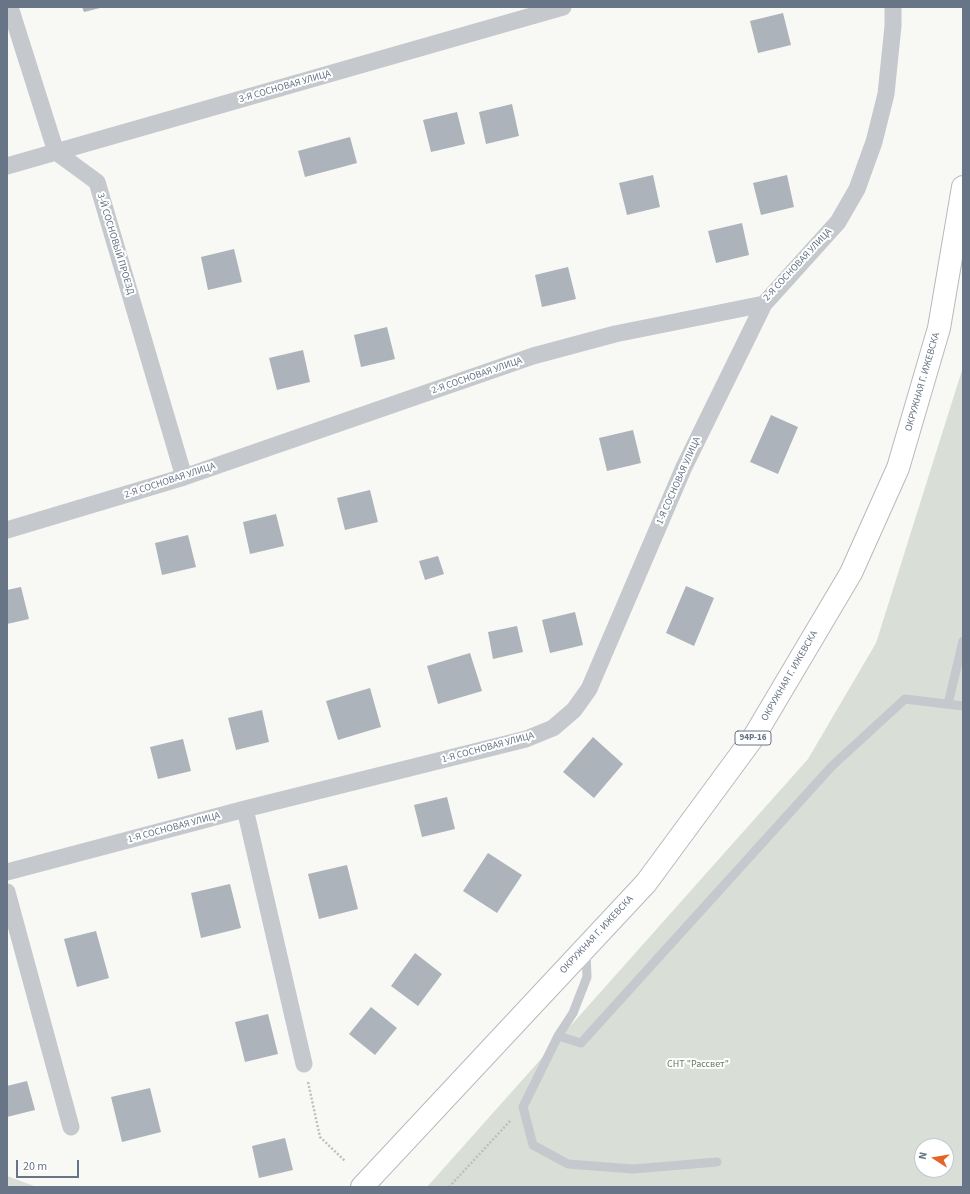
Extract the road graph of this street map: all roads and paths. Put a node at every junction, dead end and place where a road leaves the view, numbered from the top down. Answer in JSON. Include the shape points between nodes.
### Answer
{"nodes":[{"id":1,"x":10,"y":7,"type":"edge"},
{"id":2,"x":563,"y":7,"type":"edge"},
{"id":3,"x":893,"y":7,"type":"edge"},
{"id":4,"x":56,"y":152,"type":"junction"},
{"id":5,"x":7,"y":166,"type":"edge"},
{"id":6,"x":963,"y":187,"type":"edge"},
{"id":7,"x":764,"y":304,"type":"junction"},
{"id":8,"x":184,"y":477,"type":"junction"},
{"id":9,"x":7,"y":530,"type":"edge"},
{"id":10,"x":963,"y":641,"type":"edge"},
{"id":11,"x":948,"y":704,"type":"junction"},
{"id":12,"x":963,"y":706,"type":"edge"},
{"id":13,"x":245,"y":809,"type":"junction"},
{"id":14,"x":7,"y":872,"type":"edge"},
{"id":15,"x":7,"y":892,"type":"edge"},
{"id":16,"x":585,"y":948,"type":"junction"},
{"id":17,"x":558,"y":1036,"type":"junction"},
{"id":18,"x":304,"y":1064,"type":"joint"},
{"id":19,"x":523,"y":1107,"type":"junction"},
{"id":20,"x":72,"y":1128,"type":"dead end"},
{"id":21,"x":345,"y":1161,"type":"dead end"},
{"id":22,"x":717,"y":1162,"type":"dead end"},
{"id":23,"x":362,"y":1187,"type":"edge"},
{"id":24,"x":449,"y":1187,"type":"edge"}],
"edges":[{"from":1,"to":4,"type":"street"},
{"from":2,"to":4,"type":"street","name":"3-Я СОСНОВАЯ УЛИЦА"},
{"from":3,"to":7,"type":"street","name":"2-Я СОСНОВАЯ УЛИЦА","via":[[894,26],[886,94],[874,142],[857,189],[838,222]]},
{"from":4,"to":5,"type":"street","name":"3-Я СОСНОВАЯ УЛИЦА"},
{"from":4,"to":8,"type":"street","name":"3-Й СОСНОВЫЙ ПРОЕЗД","via":[[97,182]]},
{"from":6,"to":16,"type":"main road","name":"ОКРУЖНАЯ Г. ИЖЕВСКА","number":"94Р-16","via":[[939,328],[898,468],[851,573],[755,735],[646,883]]},
{"from":7,"to":8,"type":"street","name":"2-Я СОСНОВАЯ УЛИЦА","via":[[615,334],[533,356]]},
{"from":7,"to":13,"type":"street","name":"1-Я СОСНОВАЯ УЛИЦА","via":[[684,467],[589,688],[574,710],[553,728],[526,739]]},
{"from":8,"to":9,"type":"street","name":"2-Я СОСНОВАЯ УЛИЦА"},
{"from":10,"to":11,"type":"lane"},
{"from":11,"to":12,"type":"lane"},
{"from":11,"to":17,"type":"lane","via":[[904,699],[832,766],[581,1043]]},
{"from":13,"to":14,"type":"street","name":"1-Я СОСНОВАЯ УЛИЦА"},
{"from":13,"to":18,"type":"street"},
{"from":15,"to":20,"type":"street"},
{"from":16,"to":17,"type":"lane","via":[[587,977],[573,1013]]},
{"from":16,"to":23,"type":"main road","name":"ОКРУЖНАЯ Г. ИЖЕВСКА","number":"94Р-16"},
{"from":17,"to":19,"type":"lane"},
{"from":18,"to":21,"type":"path","via":[[320,1137]]},
{"from":19,"to":22,"type":"lane","via":[[533,1145],[568,1164],[633,1169]]},
{"from":19,"to":24,"type":"path"}]}
